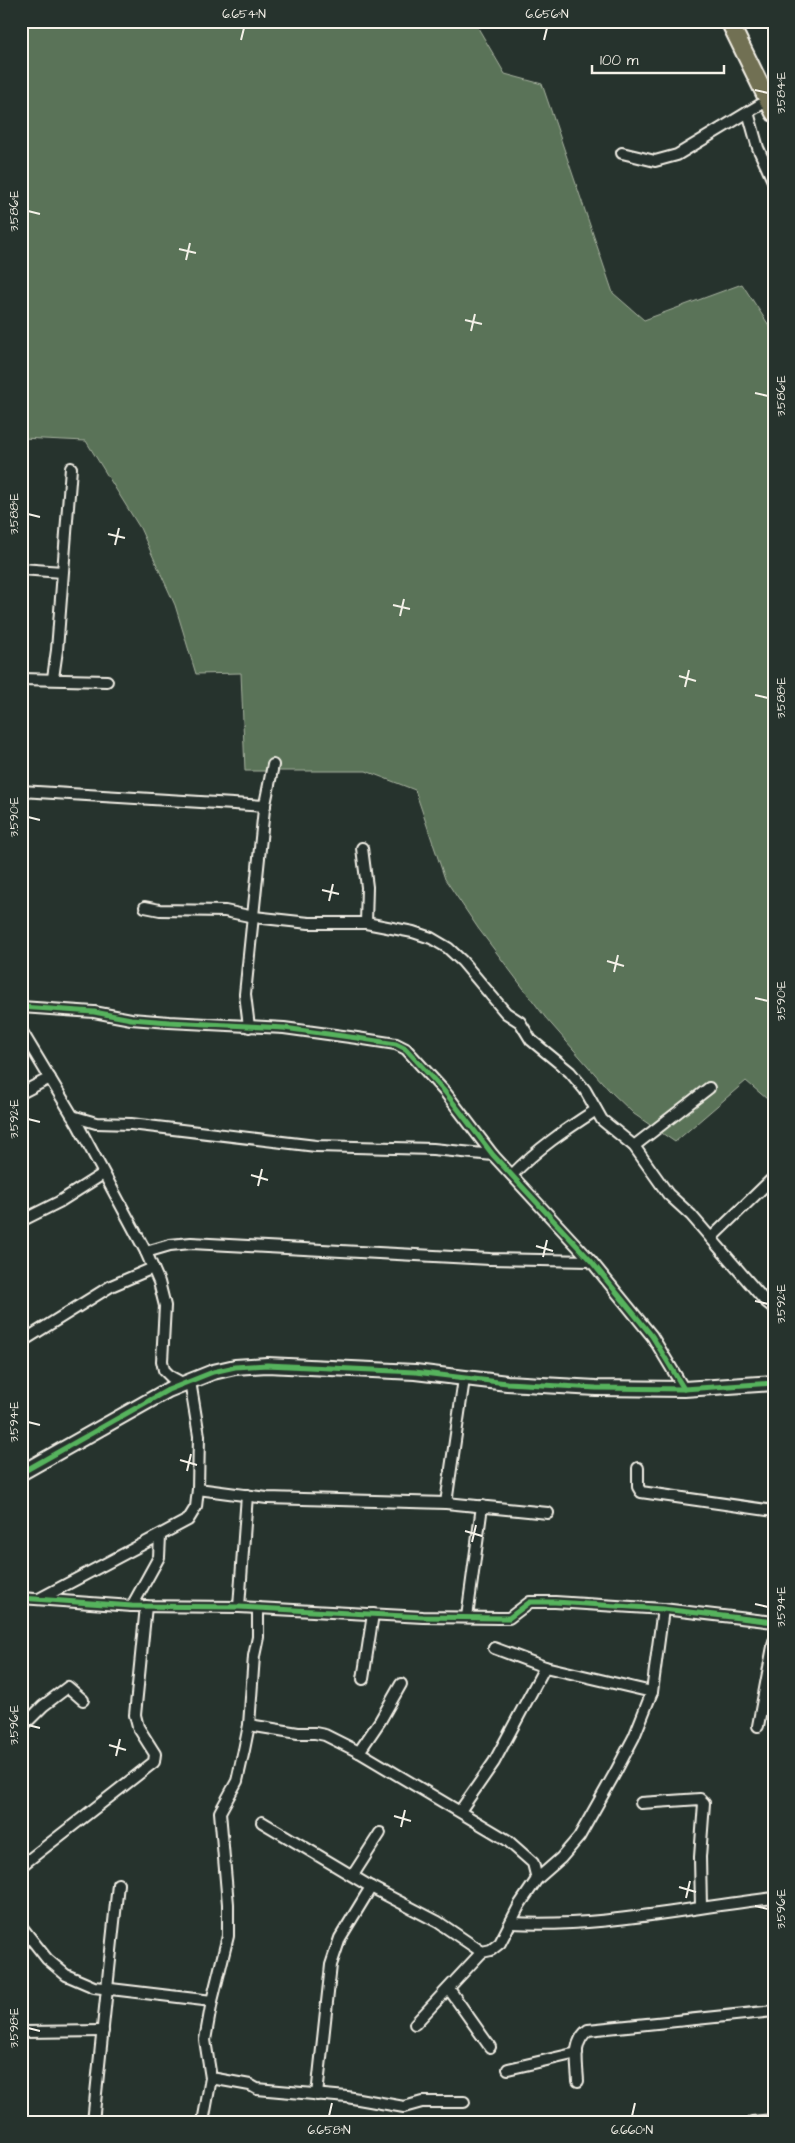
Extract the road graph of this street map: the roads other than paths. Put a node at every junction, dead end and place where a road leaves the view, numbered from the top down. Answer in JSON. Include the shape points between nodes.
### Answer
{"nodes":[{"id":1,"x":729,"y":21,"type":"edge"},
{"id":2,"x":771,"y":106,"type":"edge"},
{"id":3,"x":748,"y":112,"type":"junction"},
{"id":4,"x":622,"y":153,"type":"dead end"},
{"id":5,"x":774,"y":183,"type":"edge"},
{"id":6,"x":71,"y":468,"type":"dead end"},
{"id":7,"x":21,"y":569,"type":"edge"},
{"id":8,"x":62,"y":572,"type":"junction"},
{"id":9,"x":53,"y":678,"type":"junction"},
{"id":10,"x":21,"y":679,"type":"edge"},
{"id":11,"x":107,"y":681,"type":"dead end"},
{"id":12,"x":273,"y":765,"type":"dead end"},
{"id":13,"x":21,"y":791,"type":"edge"},
{"id":14,"x":265,"y":806,"type":"junction"},
{"id":15,"x":362,"y":848,"type":"dead end"},
{"id":16,"x":145,"y":907,"type":"dead end"},
{"id":17,"x":254,"y":917,"type":"junction"},
{"id":18,"x":366,"y":923,"type":"junction"},
{"id":19,"x":21,"y":1007,"type":"edge"},
{"id":20,"x":249,"y":1027,"type":"junction"},
{"id":21,"x":21,"y":1030,"type":"edge"},
{"id":22,"x":50,"y":1078,"type":"junction"},
{"id":23,"x":709,"y":1088,"type":"dead end"},
{"id":24,"x":21,"y":1092,"type":"edge"},
{"id":25,"x":596,"y":1110,"type":"junction"},
{"id":26,"x":72,"y":1116,"type":"junction"},
{"id":27,"x":96,"y":1123,"type":"junction"},
{"id":28,"x":83,"y":1135,"type":"junction"},
{"id":29,"x":480,"y":1140,"type":"junction"},
{"id":30,"x":634,"y":1146,"type":"junction"},
{"id":31,"x":466,"y":1152,"type":"junction"},
{"id":32,"x":492,"y":1156,"type":"junction"},
{"id":33,"x":103,"y":1174,"type":"junction"},
{"id":34,"x":512,"y":1175,"type":"junction"},
{"id":35,"x":774,"y":1177,"type":"edge"},
{"id":36,"x":21,"y":1221,"type":"edge"},
{"id":37,"x":711,"y":1238,"type":"junction"},
{"id":38,"x":146,"y":1252,"type":"junction"},
{"id":39,"x":591,"y":1261,"type":"junction"},
{"id":40,"x":153,"y":1268,"type":"junction"},
{"id":41,"x":774,"y":1308,"type":"edge"},
{"id":42,"x":21,"y":1342,"type":"edge"},
{"id":43,"x":464,"y":1378,"type":"junction"},
{"id":44,"x":187,"y":1383,"type":"junction"},
{"id":45,"x":774,"y":1383,"type":"edge"},
{"id":46,"x":684,"y":1389,"type":"junction"},
{"id":47,"x":638,"y":1468,"type":"dead end"},
{"id":48,"x":21,"y":1473,"type":"edge"},
{"id":49,"x":198,"y":1489,"type":"junction"},
{"id":50,"x":247,"y":1495,"type":"junction"},
{"id":51,"x":446,"y":1503,"type":"junction"},
{"id":52,"x":482,"y":1506,"type":"junction"},
{"id":53,"x":774,"y":1511,"type":"edge"},
{"id":54,"x":548,"y":1513,"type":"dead end"},
{"id":55,"x":160,"y":1536,"type":"junction"},
{"id":56,"x":21,"y":1598,"type":"edge"},
{"id":57,"x":38,"y":1599,"type":"junction"},
{"id":58,"x":132,"y":1606,"type":"junction"},
{"id":59,"x":146,"y":1606,"type":"junction"},
{"id":60,"x":239,"y":1608,"type":"junction"},
{"id":61,"x":258,"y":1608,"type":"junction"},
{"id":62,"x":663,"y":1610,"type":"junction"},
{"id":63,"x":373,"y":1614,"type":"junction"},
{"id":64,"x":467,"y":1617,"type":"junction"},
{"id":65,"x":774,"y":1622,"type":"edge"},
{"id":66,"x":774,"y":1641,"type":"edge"},
{"id":67,"x":494,"y":1648,"type":"dead end"},
{"id":68,"x":545,"y":1667,"type":"junction"},
{"id":69,"x":364,"y":1678,"type":"dead end"},
{"id":70,"x":401,"y":1684,"type":"dead end"},
{"id":71,"x":652,"y":1692,"type":"junction"},
{"id":72,"x":84,"y":1700,"type":"dead end"},
{"id":73,"x":249,"y":1726,"type":"junction"},
{"id":74,"x":758,"y":1726,"type":"dead end"},
{"id":75,"x":21,"y":1728,"type":"edge"},
{"id":76,"x":359,"y":1752,"type":"junction"},
{"id":77,"x":641,"y":1804,"type":"dead end"},
{"id":78,"x":460,"y":1811,"type":"junction"},
{"id":79,"x":262,"y":1822,"type":"dead end"},
{"id":80,"x":380,"y":1833,"type":"dead end"},
{"id":81,"x":21,"y":1866,"type":"edge"},
{"id":82,"x":352,"y":1875,"type":"junction"},
{"id":83,"x":537,"y":1879,"type":"junction"},
{"id":84,"x":118,"y":1884,"type":"dead end"},
{"id":85,"x":372,"y":1887,"type":"junction"},
{"id":86,"x":774,"y":1898,"type":"edge"},
{"id":87,"x":701,"y":1907,"type":"junction"},
{"id":88,"x":511,"y":1923,"type":"junction"},
{"id":89,"x":21,"y":1926,"type":"edge"},
{"id":90,"x":482,"y":1952,"type":"junction"},
{"id":91,"x":108,"y":1987,"type":"junction"},
{"id":92,"x":449,"y":1989,"type":"junction"},
{"id":93,"x":212,"y":2001,"type":"junction"},
{"id":94,"x":774,"y":2011,"type":"edge"},
{"id":95,"x":416,"y":2024,"type":"dead end"},
{"id":96,"x":103,"y":2031,"type":"junction"},
{"id":97,"x":24,"y":2032,"type":"dead end"},
{"id":98,"x":490,"y":2047,"type":"dead end"},
{"id":99,"x":577,"y":2053,"type":"junction"},
{"id":100,"x":508,"y":2069,"type":"dead end"},
{"id":101,"x":211,"y":2078,"type":"junction"},
{"id":102,"x":578,"y":2081,"type":"dead end"},
{"id":103,"x":317,"y":2095,"type":"junction"},
{"id":104,"x":464,"y":2102,"type":"dead end"},
{"id":105,"x":774,"y":2120,"type":"edge"},
{"id":106,"x":93,"y":2122,"type":"edge"},
{"id":107,"x":203,"y":2122,"type":"edge"},
{"id":108,"x":752,"y":2122,"type":"edge"}],
"edges":[{"from":1,"to":2,"type":"main road"},
{"from":2,"to":3,"type":"street"},
{"from":3,"to":4,"type":"street","via":[[678,154],[655,160]]},
{"from":3,"to":5,"type":"street","via":[[758,148]]},
{"from":6,"to":8,"type":"street"},
{"from":7,"to":8,"type":"street"},
{"from":8,"to":9,"type":"street"},
{"from":9,"to":10,"type":"street"},
{"from":9,"to":11,"type":"street"},
{"from":12,"to":14,"type":"street"},
{"from":13,"to":14,"type":"street"},
{"from":14,"to":17,"type":"street"},
{"from":15,"to":18,"type":"street","via":[[367,887]]},
{"from":16,"to":17,"type":"street","via":[[224,911]]},
{"from":17,"to":18,"type":"street","via":[[309,923]]},
{"from":17,"to":20,"type":"street","via":[[245,994]]},
{"from":18,"to":25,"type":"street","via":[[413,932],[448,948],[506,1013],[520,1022],[531,1040],[567,1068]]},
{"from":19,"to":20,"type":"street"},
{"from":20,"to":29,"type":"street","via":[[284,1028],[396,1044],[406,1049],[445,1092]]},
{"from":21,"to":22,"type":"street"},
{"from":22,"to":24,"type":"street"},
{"from":22,"to":26,"type":"street"},
{"from":23,"to":30,"type":"street"},
{"from":25,"to":30,"type":"street","via":[[610,1127]]},
{"from":25,"to":34,"type":"street","via":[[559,1133]]},
{"from":26,"to":27,"type":"street"},
{"from":26,"to":28,"type":"street"},
{"from":27,"to":28,"type":"street"},
{"from":27,"to":31,"type":"street","via":[[131,1124],[316,1146]]},
{"from":28,"to":33,"type":"street"},
{"from":29,"to":31,"type":"street"},
{"from":29,"to":32,"type":"street"},
{"from":30,"to":37,"type":"street","via":[[668,1194]]},
{"from":31,"to":32,"type":"street"},
{"from":32,"to":34,"type":"street"},
{"from":33,"to":36,"type":"street"},
{"from":33,"to":38,"type":"street"},
{"from":34,"to":39,"type":"street"},
{"from":35,"to":37,"type":"street"},
{"from":37,"to":41,"type":"street","via":[[765,1302]]},
{"from":38,"to":39,"type":"street","via":[[170,1245],[200,1243],[490,1259]]},
{"from":38,"to":40,"type":"street"},
{"from":39,"to":46,"type":"street","via":[[652,1336]]},
{"from":40,"to":42,"type":"street","via":[[112,1286]]},
{"from":40,"to":44,"type":"street","via":[[165,1306],[164,1370],[171,1377]]},
{"from":43,"to":44,"type":"street","via":[[414,1372],[267,1365],[213,1372]]},
{"from":43,"to":46,"type":"street","via":[[596,1388]]},
{"from":43,"to":51,"type":"street"},
{"from":44,"to":48,"type":"street","via":[[168,1390]]},
{"from":44,"to":49,"type":"street","via":[[199,1436]]},
{"from":45,"to":46,"type":"street"},
{"from":47,"to":53,"type":"street","via":[[640,1492]]},
{"from":49,"to":50,"type":"street"},
{"from":49,"to":55,"type":"street","via":[[196,1507],[188,1520]]},
{"from":50,"to":51,"type":"street"},
{"from":50,"to":60,"type":"street"},
{"from":51,"to":52,"type":"street"},
{"from":52,"to":54,"type":"street"},
{"from":52,"to":64,"type":"street"},
{"from":55,"to":57,"type":"street"},
{"from":55,"to":58,"type":"street","via":[[159,1557]]},
{"from":56,"to":57,"type":"street"},
{"from":57,"to":58,"type":"street"},
{"from":58,"to":59,"type":"street"},
{"from":59,"to":60,"type":"street"},
{"from":59,"to":81,"type":"street","via":[[135,1715],[155,1754],[154,1762]]},
{"from":60,"to":61,"type":"street"},
{"from":61,"to":63,"type":"street"},
{"from":61,"to":73,"type":"street"},
{"from":62,"to":64,"type":"street","via":[[530,1602],[509,1618]]},
{"from":62,"to":65,"type":"street"},
{"from":62,"to":71,"type":"street"},
{"from":63,"to":64,"type":"street"},
{"from":63,"to":69,"type":"street"},
{"from":66,"to":74,"type":"street"},
{"from":67,"to":68,"type":"street"},
{"from":68,"to":71,"type":"street"},
{"from":68,"to":78,"type":"street","via":[[494,1762]]},
{"from":70,"to":76,"type":"street"},
{"from":71,"to":83,"type":"street","via":[[634,1736],[578,1837],[561,1858]]},
{"from":72,"to":75,"type":"street","via":[[68,1687]]},
{"from":73,"to":76,"type":"street","via":[[325,1735]]},
{"from":73,"to":93,"type":"street","via":[[237,1781],[220,1812],[228,1936]]},
{"from":76,"to":78,"type":"street"},
{"from":77,"to":87,"type":"street","via":[[700,1799],[704,1803]]},
{"from":78,"to":83,"type":"street","via":[[523,1852],[533,1863]]},
{"from":79,"to":82,"type":"street"},
{"from":80,"to":82,"type":"street"},
{"from":82,"to":85,"type":"street"},
{"from":83,"to":88,"type":"street"},
{"from":84,"to":91,"type":"street"},
{"from":85,"to":90,"type":"street","via":[[438,1922]]},
{"from":85,"to":103,"type":"street","via":[[340,1938],[330,1965]]},
{"from":86,"to":87,"type":"street"},
{"from":87,"to":88,"type":"street","via":[[626,1920]]},
{"from":88,"to":90,"type":"street","via":[[500,1943]]},
{"from":89,"to":91,"type":"street","via":[[47,1959],[66,1975],[94,1987]]},
{"from":90,"to":92,"type":"street"},
{"from":91,"to":93,"type":"street"},
{"from":91,"to":96,"type":"street"},
{"from":92,"to":95,"type":"street"},
{"from":92,"to":98,"type":"street"},
{"from":93,"to":101,"type":"street","via":[[205,2040]]},
{"from":94,"to":99,"type":"street","via":[[588,2030],[580,2036]]},
{"from":96,"to":97,"type":"street"},
{"from":96,"to":106,"type":"street"},
{"from":99,"to":100,"type":"street"},
{"from":99,"to":102,"type":"street"},
{"from":101,"to":103,"type":"street","via":[[257,2089]]},
{"from":101,"to":107,"type":"street"},
{"from":103,"to":104,"type":"street","via":[[404,2107],[422,2102]]},
{"from":105,"to":108,"type":"street"}]}
